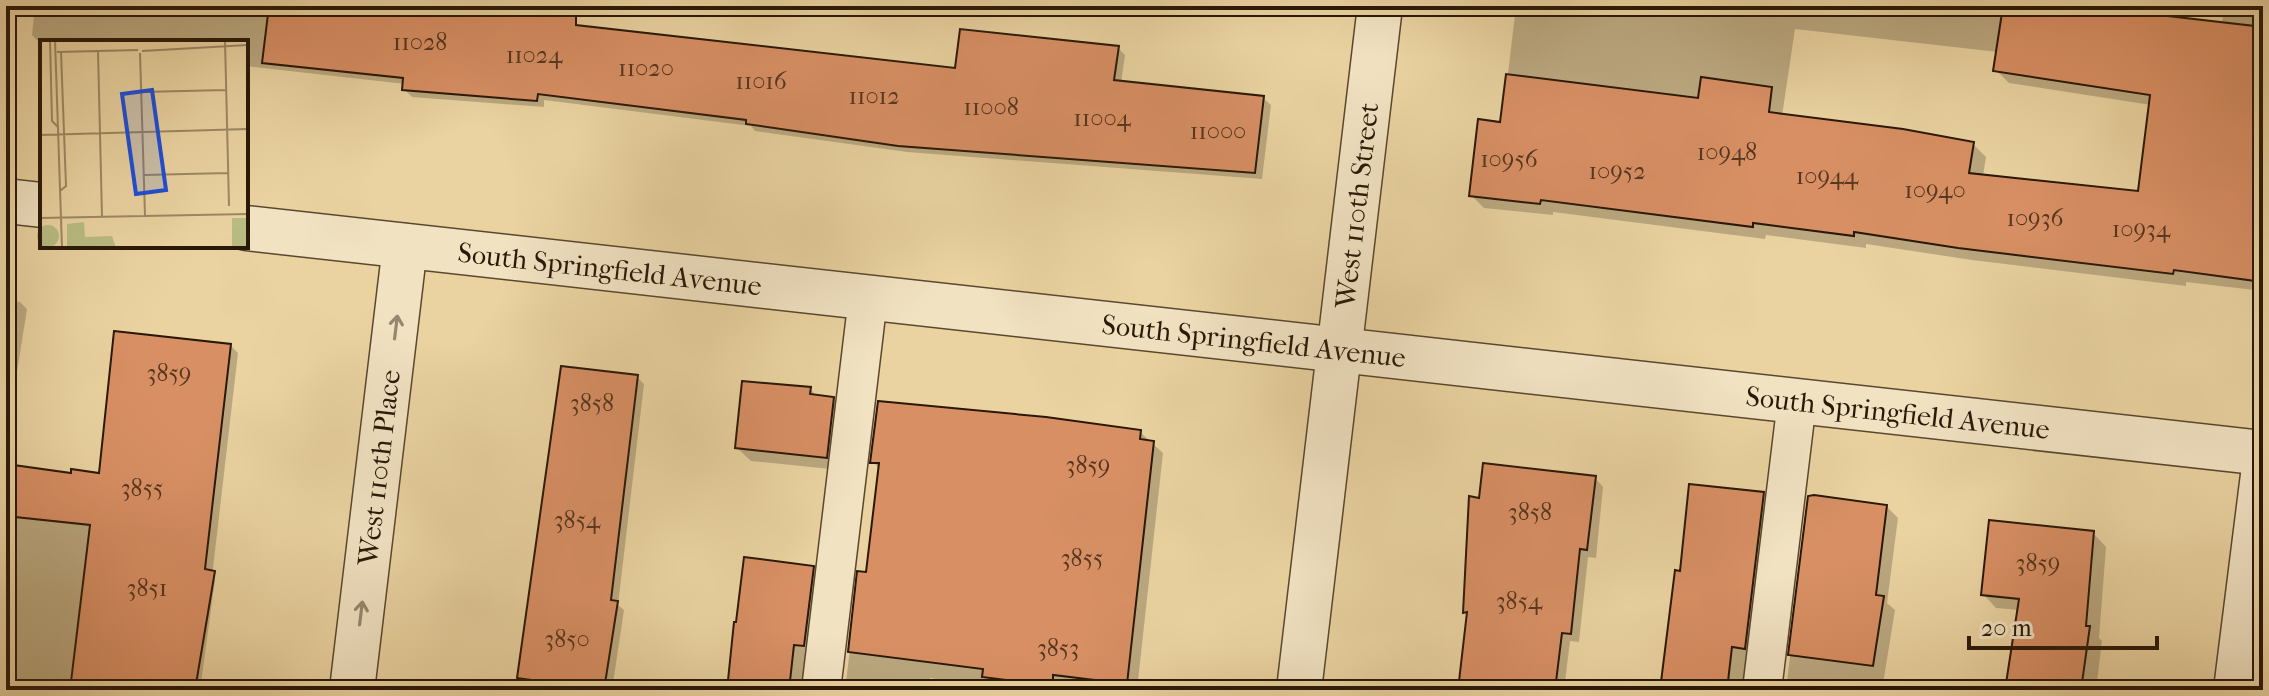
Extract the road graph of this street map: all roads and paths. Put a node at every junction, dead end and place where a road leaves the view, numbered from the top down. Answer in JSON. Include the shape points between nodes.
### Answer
{"nodes":[{"id":1,"x":1380,"y":6,"type":"edge"},
{"id":2,"x":6,"y":201,"type":"edge"},
{"id":3,"x":40,"y":205,"type":"edge"},
{"id":4,"x":248,"y":228,"type":"edge"},
{"id":5,"x":405,"y":246,"type":"junction"},
{"id":6,"x":868,"y":298,"type":"junction"},
{"id":7,"x":1340,"y":351,"type":"junction"},
{"id":8,"x":1797,"y":401,"type":"junction"},
{"id":9,"x":2263,"y":453,"type":"edge"},
{"id":10,"x":2263,"y":475,"type":"edge"},
{"id":11,"x":352,"y":690,"type":"edge"},
{"id":12,"x":821,"y":690,"type":"edge"},
{"id":13,"x":1299,"y":690,"type":"edge"},
{"id":14,"x":1762,"y":690,"type":"edge"},
{"id":15,"x":2236,"y":690,"type":"edge"}],
"edges":[{"from":1,"to":7,"type":"street","name":"West 110th Street"},
{"from":2,"to":3,"type":"street"},
{"from":4,"to":5,"type":"street","name":"South Springfield Avenue"},
{"from":5,"to":6,"type":"street","name":"South Springfield Avenue"},
{"from":11,"to":5,"type":"street","name":"West 110th Place","one_way":true},
{"from":6,"to":7,"type":"street","name":"South Springfield Avenue"},
{"from":6,"to":12,"type":"lane"},
{"from":7,"to":8,"type":"street","name":"South Springfield Avenue"},
{"from":7,"to":13,"type":"street","name":"West 110th Street"},
{"from":8,"to":9,"type":"street","name":"South Springfield Avenue"},
{"from":8,"to":14,"type":"lane"},
{"from":10,"to":15,"type":"street"}]}
